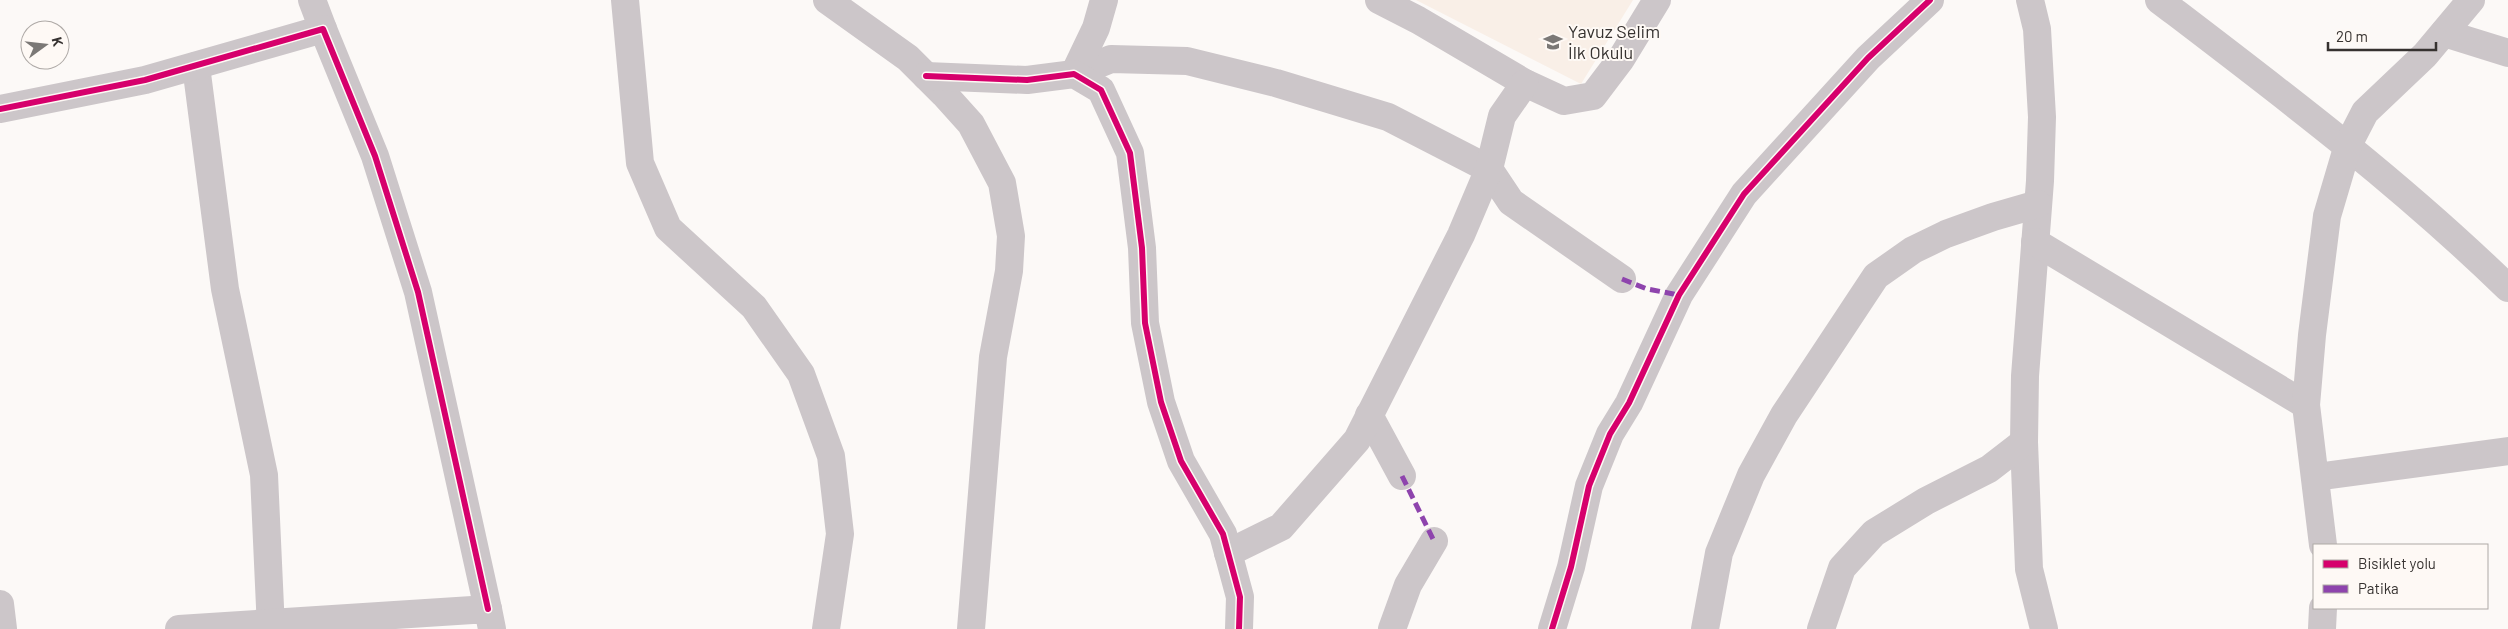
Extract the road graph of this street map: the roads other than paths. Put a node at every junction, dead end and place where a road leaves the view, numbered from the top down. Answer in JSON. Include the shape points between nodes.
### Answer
{"nodes":[{"id":1,"x":312,"y":0,"type":"edge"},
{"id":2,"x":625,"y":0,"type":"edge"},
{"id":3,"x":828,"y":0,"type":"edge"},
{"id":4,"x":1104,"y":0,"type":"edge"},
{"id":5,"x":1380,"y":0,"type":"edge"},
{"id":6,"x":1657,"y":0,"type":"edge"},
{"id":7,"x":1930,"y":0,"type":"edge"},
{"id":8,"x":2030,"y":0,"type":"edge"},
{"id":9,"x":2159,"y":0,"type":"edge"},
{"id":10,"x":2471,"y":0,"type":"edge"},
{"id":11,"x":323,"y":29,"type":"junction"},
{"id":12,"x":2444,"y":33,"type":"junction"},
{"id":13,"x":2508,"y":53,"type":"edge"},
{"id":14,"x":196,"y":66,"type":"junction"},
{"id":15,"x":1074,"y":74,"type":"junction"},
{"id":16,"x":926,"y":76,"type":"junction"},
{"id":17,"x":1525,"y":83,"type":"junction"},
{"id":18,"x":0,"y":109,"type":"edge"},
{"id":19,"x":2348,"y":145,"type":"junction"},
{"id":20,"x":1489,"y":169,"type":"junction"},
{"id":21,"x":2038,"y":204,"type":"junction"},
{"id":22,"x":2035,"y":242,"type":"junction"},
{"id":23,"x":1622,"y":278,"type":"dead end"},
{"id":24,"x":2508,"y":288,"type":"edge"},
{"id":25,"x":2306,"y":405,"type":"junction"},
{"id":26,"x":1369,"y":415,"type":"junction"},
{"id":27,"x":2024,"y":442,"type":"junction"},
{"id":28,"x":2508,"y":451,"type":"edge"},
{"id":29,"x":1402,"y":476,"type":"dead end"},
{"id":30,"x":2316,"y":477,"type":"junction"},
{"id":31,"x":1434,"y":541,"type":"dead end"},
{"id":32,"x":2323,"y":544,"type":"edge"},
{"id":33,"x":1228,"y":553,"type":"junction"},
{"id":34,"x":0,"y":604,"type":"edge"},
{"id":35,"x":2323,"y":609,"type":"edge"},
{"id":36,"x":490,"y":619,"type":"edge"},
{"id":37,"x":270,"y":625,"type":"edge"},
{"id":38,"x":3,"y":629,"type":"edge"},
{"id":39,"x":179,"y":629,"type":"edge"},
{"id":40,"x":826,"y":629,"type":"edge"},
{"id":41,"x":971,"y":629,"type":"edge"},
{"id":42,"x":1239,"y":629,"type":"edge"},
{"id":43,"x":1392,"y":629,"type":"edge"},
{"id":44,"x":1552,"y":629,"type":"edge"},
{"id":45,"x":1705,"y":629,"type":"edge"},
{"id":46,"x":1821,"y":629,"type":"edge"},
{"id":47,"x":2044,"y":629,"type":"edge"},
{"id":48,"x":2322,"y":629,"type":"edge"}],
"edges":[{"from":1,"to":11,"type":"street"},
{"from":2,"to":40,"type":"street","via":[[640,163],[668,228],[754,307],[801,374],[832,456],[840,534]]},
{"from":3,"to":16,"type":"street","via":[[908,58]]},
{"from":4,"to":15,"type":"street","via":[[1096,28]]},
{"from":5,"to":17,"type":"street"},
{"from":6,"to":17,"type":"street","via":[[1593,96],[1564,101]]},
{"from":7,"to":44,"type":"street","via":[[1868,58],[1744,194],[1679,295],[1629,403],[1610,434],[1589,486],[1571,567]]},
{"from":8,"to":21,"type":"street","via":[[2036,29],[2042,117]]},
{"from":9,"to":19,"type":"street"},
{"from":10,"to":12,"type":"street"},
{"from":11,"to":14,"type":"street"},
{"from":11,"to":36,"type":"street","via":[[375,156],[418,292]]},
{"from":12,"to":13,"type":"street"},
{"from":12,"to":19,"type":"street","via":[[2426,55],[2365,112]]},
{"from":14,"to":18,"type":"street","via":[[145,80]]},
{"from":14,"to":37,"type":"street","via":[[225,289],[264,475]]},
{"from":15,"to":16,"type":"street","via":[[1027,80]]},
{"from":15,"to":20,"type":"street","via":[[1111,59],[1187,61],[1276,83],[1388,117]]},
{"from":15,"to":33,"type":"street","via":[[1100,90],[1130,153],[1142,248],[1145,322],[1161,402],[1181,461],[1223,534]]},
{"from":16,"to":41,"type":"street","via":[[971,124],[1002,183],[1011,236],[1009,271],[992,357]]},
{"from":17,"to":20,"type":"street","via":[[1502,116]]},
{"from":19,"to":24,"type":"street"},
{"from":19,"to":25,"type":"street","via":[[2327,216]]},
{"from":20,"to":23,"type":"street","via":[[1511,202]]},
{"from":20,"to":26,"type":"street","via":[[1461,235]]},
{"from":21,"to":22,"type":"street"},
{"from":21,"to":45,"type":"street","via":[[1946,234],[1913,250],[1876,276],[1784,415],[1751,475],[1719,552]]},
{"from":22,"to":25,"type":"street"},
{"from":22,"to":27,"type":"street"},
{"from":25,"to":30,"type":"street"},
{"from":26,"to":29,"type":"street"},
{"from":26,"to":33,"type":"street","via":[[1357,440],[1281,527]]},
{"from":27,"to":46,"type":"street","via":[[1989,469],[1926,501],[1874,533],[1842,568]]},
{"from":27,"to":47,"type":"street","via":[[2029,569]]},
{"from":28,"to":30,"type":"street"},
{"from":30,"to":32,"type":"street"},
{"from":31,"to":43,"type":"street","via":[[1408,585]]},
{"from":33,"to":42,"type":"street","via":[[1240,597]]},
{"from":34,"to":38,"type":"street"},
{"from":35,"to":48,"type":"street"},
{"from":36,"to":37,"type":"street"},
{"from":37,"to":39,"type":"street"}]}
